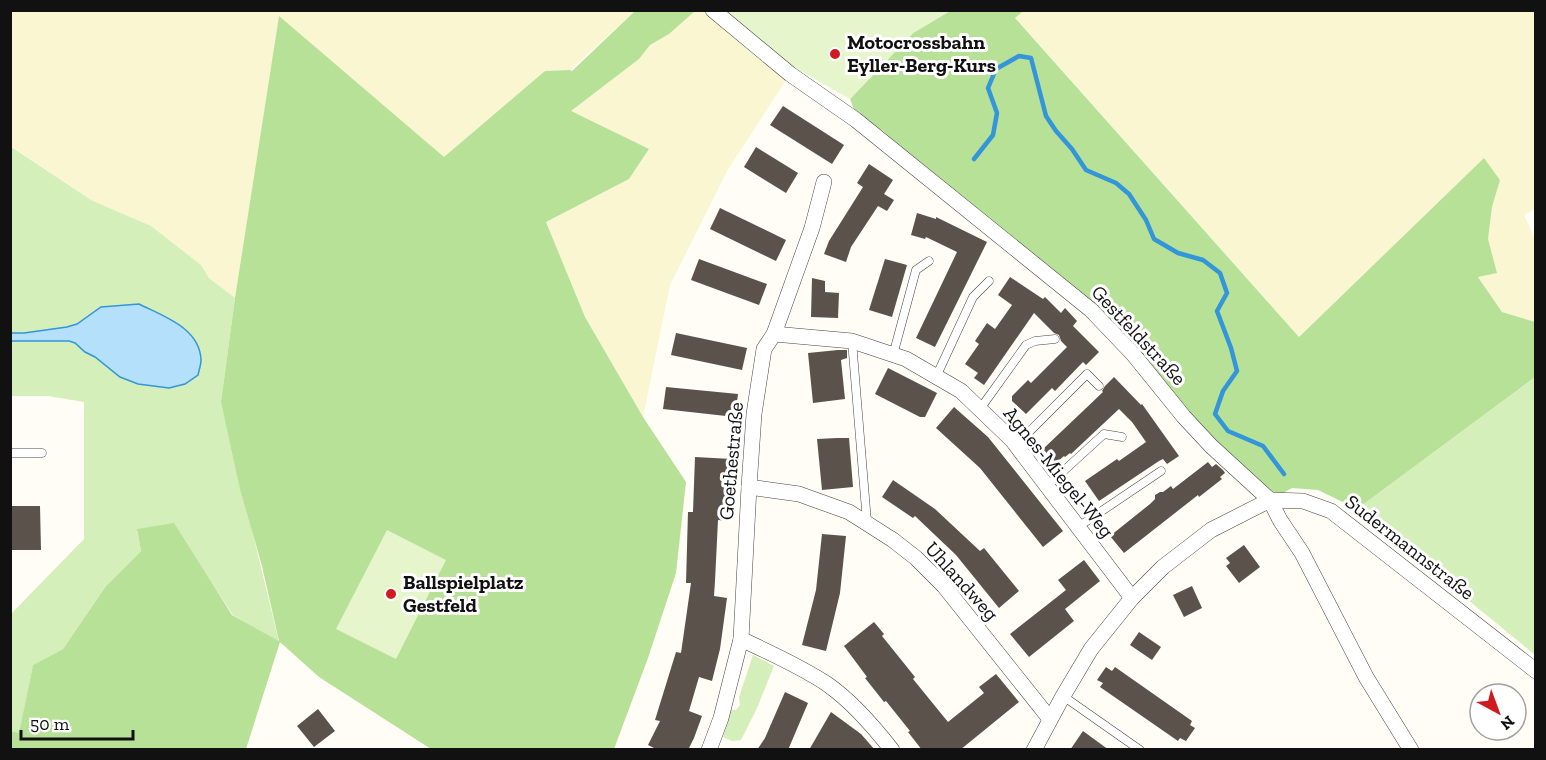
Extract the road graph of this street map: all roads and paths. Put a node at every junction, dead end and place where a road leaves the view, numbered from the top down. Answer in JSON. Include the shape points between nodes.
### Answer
{"nodes":[{"id":1,"x":713,"y":10,"type":"edge"},
{"id":2,"x":824,"y":182,"type":"dead end"},
{"id":3,"x":929,"y":261,"type":"dead end"},
{"id":4,"x":989,"y":281,"type":"dead end"},
{"id":5,"x":774,"y":334,"type":"junction"},
{"id":6,"x":1055,"y":339,"type":"dead end"},
{"id":7,"x":852,"y":342,"type":"junction"},
{"id":8,"x":893,"y":355,"type":"junction"},
{"id":9,"x":936,"y":377,"type":"junction"},
{"id":10,"x":1099,"y":386,"type":"dead end"},
{"id":11,"x":980,"y":409,"type":"junction"},
{"id":12,"x":1122,"y":437,"type":"dead end"},
{"id":13,"x":1016,"y":445,"type":"junction"},
{"id":14,"x":10,"y":453,"type":"edge"},
{"id":15,"x":42,"y":453,"type":"dead end"},
{"id":16,"x":1161,"y":471,"type":"dead end"},
{"id":17,"x":1047,"y":486,"type":"junction"},
{"id":18,"x":748,"y":487,"type":"junction"},
{"id":19,"x":1270,"y":500,"type":"junction"},
{"id":20,"x":867,"y":523,"type":"junction"},
{"id":21,"x":1078,"y":527,"type":"junction"},
{"id":22,"x":1132,"y":598,"type":"junction"},
{"id":23,"x":741,"y":639,"type":"junction"},
{"id":24,"x":1536,"y":671,"type":"edge"},
{"id":25,"x":1063,"y":696,"type":"junction"},
{"id":26,"x":1050,"y":719,"type":"junction"},
{"id":27,"x":709,"y":750,"type":"edge"},
{"id":28,"x":892,"y":750,"type":"edge"},
{"id":29,"x":1034,"y":750,"type":"edge"},
{"id":30,"x":1140,"y":750,"type":"edge"},
{"id":31,"x":1411,"y":750,"type":"edge"}],
"edges":[{"from":1,"to":19,"type":"street","name":"Gestfeldstraße","via":[[1091,310],[1219,454]]},
{"from":2,"to":5,"type":"street","name":"Goethestraße"},
{"from":3,"to":8,"type":"lane","via":[[916,270]]},
{"from":4,"to":9,"type":"lane","via":[[971,301]]},
{"from":5,"to":7,"type":"street","name":"Agnes-Miegel-Weg"},
{"from":5,"to":18,"type":"street","name":"Goethestraße","via":[[764,349]]},
{"from":6,"to":11,"type":"lane","via":[[1035,340],[1026,345]]},
{"from":7,"to":8,"type":"street","name":"Agnes-Miegel-Weg"},
{"from":7,"to":20,"type":"lane"},
{"from":8,"to":9,"type":"street","name":"Agnes-Miegel-Weg"},
{"from":9,"to":11,"type":"street","name":"Agnes-Miegel-Weg","via":[[961,391]]},
{"from":10,"to":13,"type":"lane","via":[[1087,374]]},
{"from":11,"to":13,"type":"street","name":"Agnes-Miegel-Weg"},
{"from":12,"to":17,"type":"lane","via":[[1104,434]]},
{"from":13,"to":17,"type":"street","name":"Agnes-Miegel-Weg"},
{"from":14,"to":15,"type":"lane"},
{"from":16,"to":21,"type":"lane"},
{"from":17,"to":21,"type":"street","name":"Agnes-Miegel-Weg"},
{"from":18,"to":20,"type":"street","name":"Uhlandweg","via":[[799,494],[849,512]]},
{"from":18,"to":23,"type":"street","name":"Goethestraße"},
{"from":19,"to":22,"type":"street","name":"Sudermannstraße","via":[[1211,530],[1163,567]]},
{"from":19,"to":24,"type":"street","name":"Sudermannstraße","via":[[1303,501],[1331,511]]},
{"from":19,"to":31,"type":"street","name":"Gestfeldstraße","via":[[1366,677]]},
{"from":20,"to":26,"type":"street","name":"Uhlandweg","via":[[916,558],[944,586]]},
{"from":21,"to":22,"type":"street","name":"Agnes-Miegel-Weg"},
{"from":22,"to":25,"type":"street","name":"Sudermannstraße","via":[[1091,649]]},
{"from":23,"to":27,"type":"street","name":"Goethestraße"},
{"from":23,"to":28,"type":"street","via":[[827,685]]},
{"from":25,"to":26,"type":"street","name":"Sudermannstraße"},
{"from":25,"to":30,"type":"lane"},
{"from":26,"to":29,"type":"street","name":"Sudermannstraße"}]}
